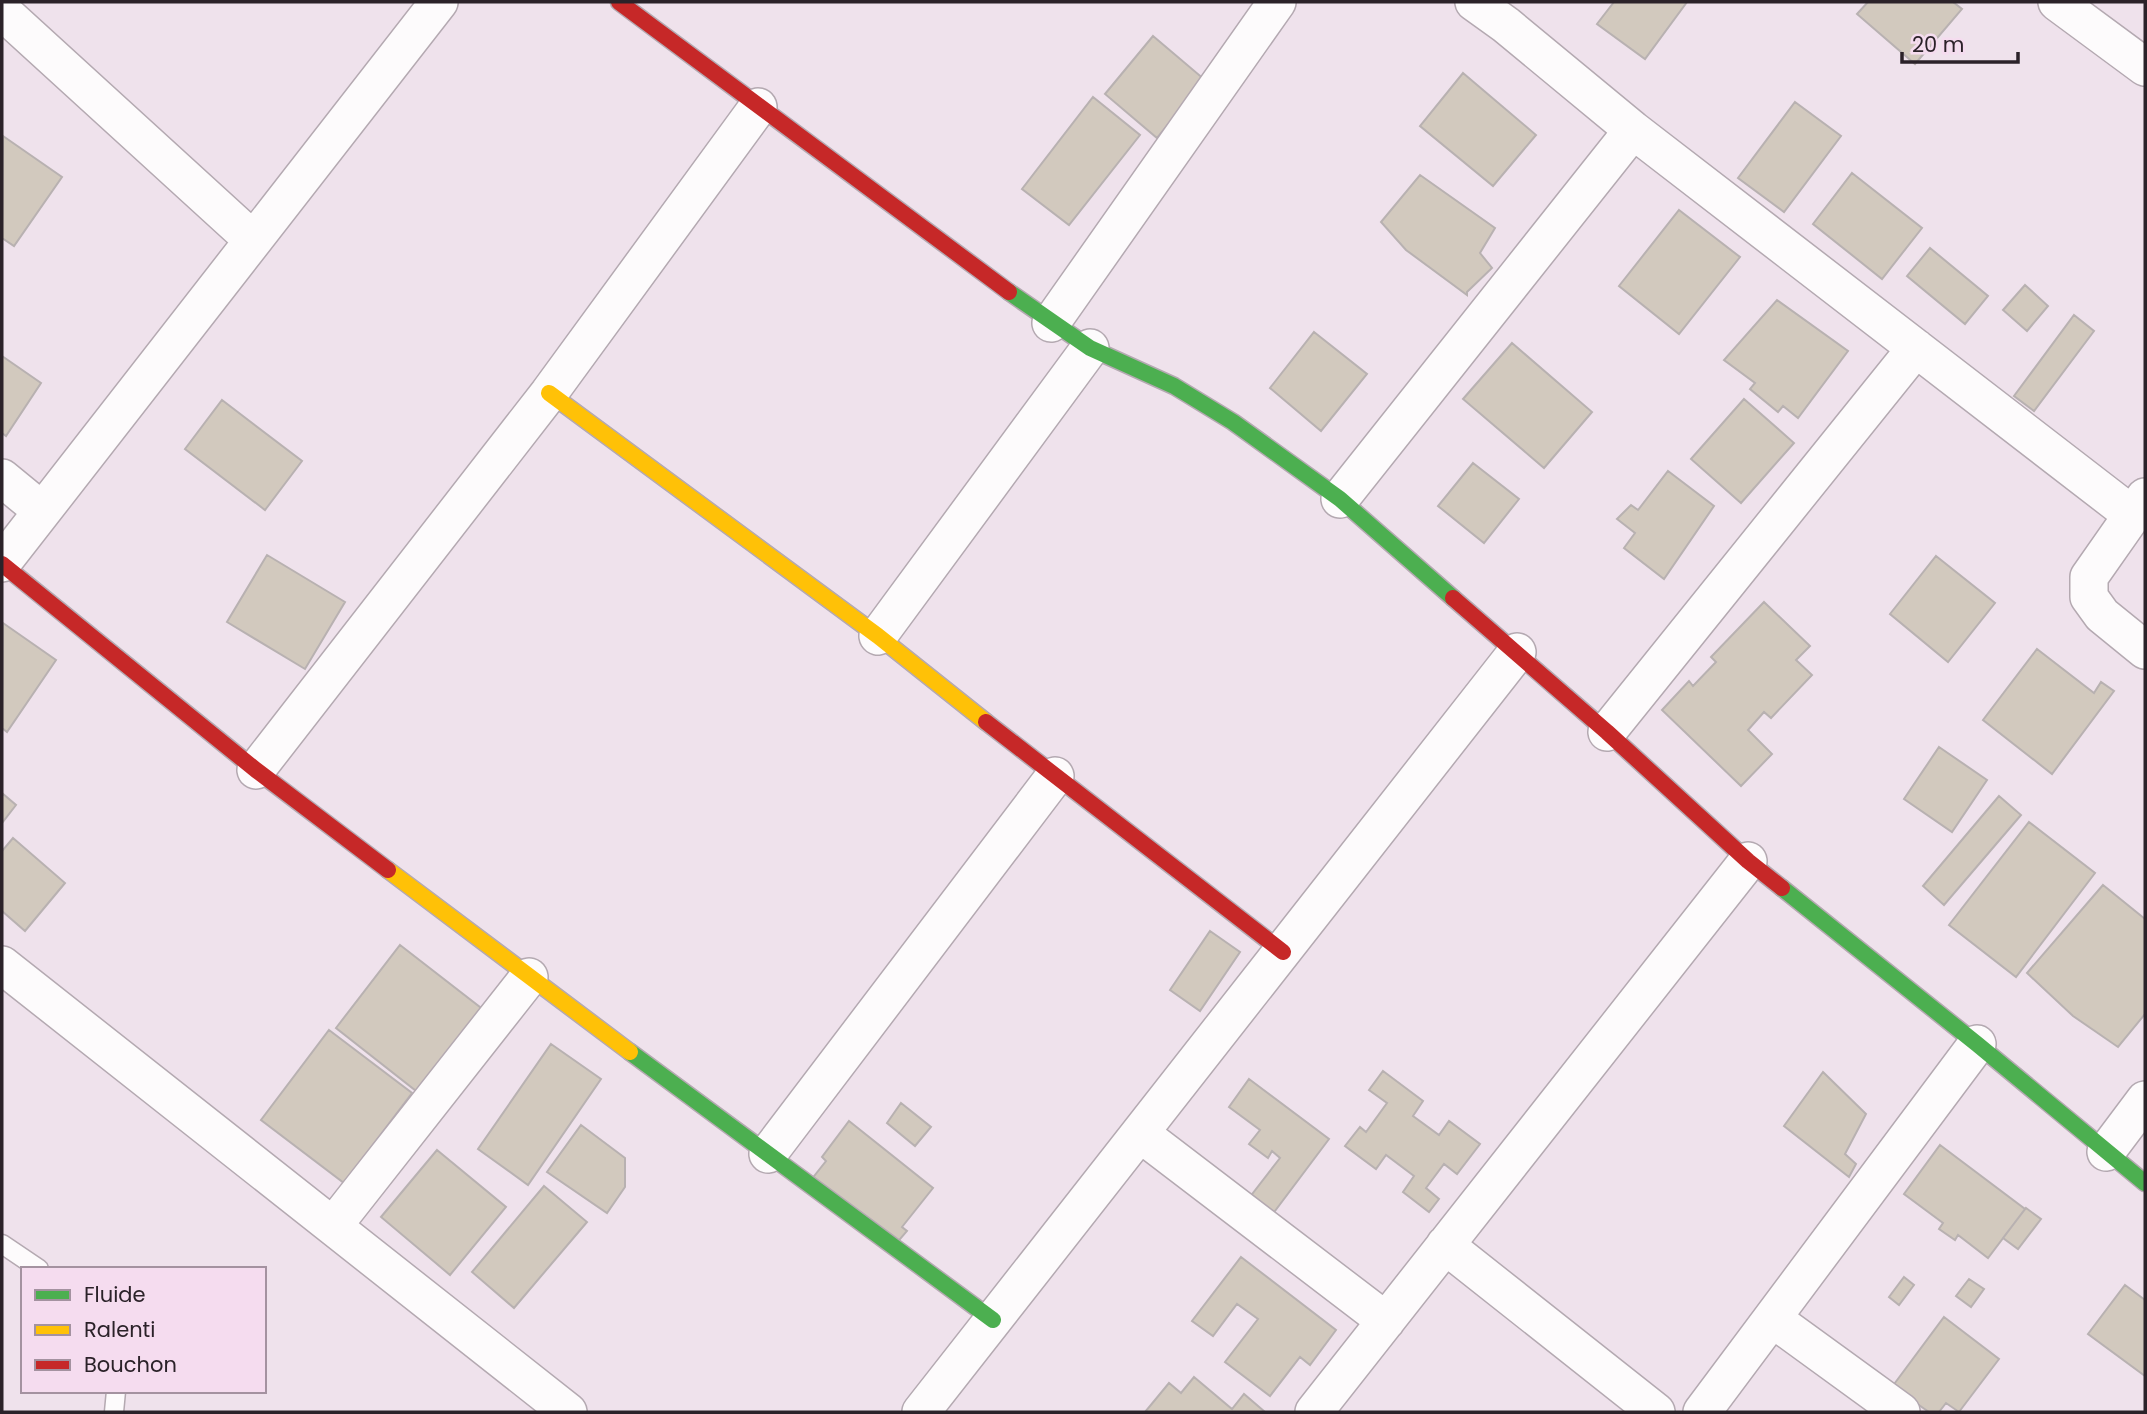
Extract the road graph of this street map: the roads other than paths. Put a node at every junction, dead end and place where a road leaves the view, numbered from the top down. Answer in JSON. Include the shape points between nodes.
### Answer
{"nodes":[{"id":1,"x":439,"y":2,"type":"edge"},
{"id":2,"x":619,"y":2,"type":"edge"},
{"id":3,"x":1278,"y":2,"type":"edge"},
{"id":4,"x":1474,"y":2,"type":"edge"},
{"id":5,"x":2057,"y":2,"type":"edge"},
{"id":6,"x":2,"y":11,"type":"edge"},
{"id":7,"x":1515,"y":13,"type":"edge"},
{"id":8,"x":2145,"y":67,"type":"edge"},
{"id":9,"x":758,"y":107,"type":"junction"},
{"id":10,"x":1633,"y":130,"type":"junction"},
{"id":11,"x":253,"y":240,"type":"junction"},
{"id":12,"x":1051,"y":323,"type":"junction"},
{"id":13,"x":1090,"y":348,"type":"junction"},
{"id":14,"x":1916,"y":348,"type":"junction"},
{"id":15,"x":549,"y":393,"type":"junction"},
{"id":16,"x":2,"y":478,"type":"edge"},
{"id":17,"x":1340,"y":499,"type":"junction"},
{"id":18,"x":2138,"y":505,"type":"edge"},
{"id":19,"x":41,"y":510,"type":"junction"},
{"id":20,"x":2,"y":563,"type":"edge"},
{"id":21,"x":878,"y":636,"type":"junction"},
{"id":22,"x":2145,"y":650,"type":"edge"},
{"id":23,"x":1517,"y":652,"type":"junction"},
{"id":24,"x":1607,"y":732,"type":"junction"},
{"id":25,"x":256,"y":770,"type":"junction"},
{"id":26,"x":1055,"y":776,"type":"junction"},
{"id":27,"x":1748,"y":862,"type":"junction"},
{"id":28,"x":1283,"y":951,"type":"junction"},
{"id":29,"x":2,"y":965,"type":"edge"},
{"id":30,"x":528,"y":977,"type":"junction"},
{"id":31,"x":1977,"y":1044,"type":"junction"},
{"id":32,"x":2145,"y":1100,"type":"edge"},
{"id":33,"x":1141,"y":1134,"type":"junction"},
{"id":34,"x":2106,"y":1152,"type":"junction"},
{"id":35,"x":768,"y":1154,"type":"junction"},
{"id":36,"x":2145,"y":1183,"type":"edge"},
{"id":37,"x":333,"y":1226,"type":"junction"},
{"id":38,"x":2,"y":1244,"type":"edge"},
{"id":39,"x":1445,"y":1245,"type":"junction"},
{"id":40,"x":36,"y":1267,"type":"edge"},
{"id":41,"x":1773,"y":1318,"type":"junction"},
{"id":42,"x":993,"y":1321,"type":"junction"},
{"id":43,"x":1385,"y":1321,"type":"junction"},
{"id":44,"x":116,"y":1393,"type":"edge"},
{"id":45,"x":114,"y":1412,"type":"edge"},
{"id":46,"x":568,"y":1412,"type":"edge"},
{"id":47,"x":921,"y":1412,"type":"edge"},
{"id":48,"x":1314,"y":1412,"type":"edge"},
{"id":49,"x":1656,"y":1412,"type":"edge"},
{"id":50,"x":1703,"y":1412,"type":"edge"},
{"id":51,"x":1901,"y":1412,"type":"edge"}],
"edges":[{"from":1,"to":11,"type":"street"},
{"from":2,"to":9,"type":"street"},
{"from":3,"to":12,"type":"street"},
{"from":4,"to":7,"type":"street"},
{"from":5,"to":8,"type":"street"},
{"from":6,"to":11,"type":"street"},
{"from":7,"to":10,"type":"street"},
{"from":9,"to":12,"type":"street"},
{"from":9,"to":15,"type":"street"},
{"from":10,"to":14,"type":"street"},
{"from":10,"to":17,"type":"street"},
{"from":11,"to":19,"type":"street"},
{"from":12,"to":13,"type":"street"},
{"from":13,"to":17,"type":"street","via":[[1174,386]]},
{"from":13,"to":21,"type":"street"},
{"from":14,"to":18,"type":"street"},
{"from":14,"to":24,"type":"street"},
{"from":15,"to":21,"type":"street"},
{"from":15,"to":25,"type":"street"},
{"from":16,"to":19,"type":"street"},
{"from":17,"to":23,"type":"street"},
{"from":18,"to":22,"type":"street","via":[[2090,577],[2089,597],[2102,615]]},
{"from":19,"to":20,"type":"street"},
{"from":20,"to":25,"type":"street"},
{"from":21,"to":26,"type":"street"},
{"from":23,"to":24,"type":"street"},
{"from":23,"to":28,"type":"street"},
{"from":24,"to":27,"type":"street"},
{"from":25,"to":30,"type":"street"},
{"from":26,"to":28,"type":"street"},
{"from":26,"to":35,"type":"street"},
{"from":27,"to":31,"type":"street"},
{"from":27,"to":39,"type":"street"},
{"from":28,"to":33,"type":"street"},
{"from":29,"to":37,"type":"street"},
{"from":30,"to":35,"type":"street"},
{"from":30,"to":37,"type":"street"},
{"from":31,"to":34,"type":"street"},
{"from":31,"to":41,"type":"street"},
{"from":32,"to":34,"type":"street"},
{"from":33,"to":42,"type":"street"},
{"from":33,"to":43,"type":"street"},
{"from":34,"to":36,"type":"street"},
{"from":35,"to":42,"type":"street"},
{"from":37,"to":46,"type":"street"},
{"from":38,"to":40,"type":"lane"},
{"from":39,"to":43,"type":"street"},
{"from":39,"to":49,"type":"street"},
{"from":41,"to":50,"type":"street"},
{"from":41,"to":51,"type":"street"},
{"from":42,"to":47,"type":"street"},
{"from":43,"to":48,"type":"street"},
{"from":44,"to":45,"type":"lane"}]}
